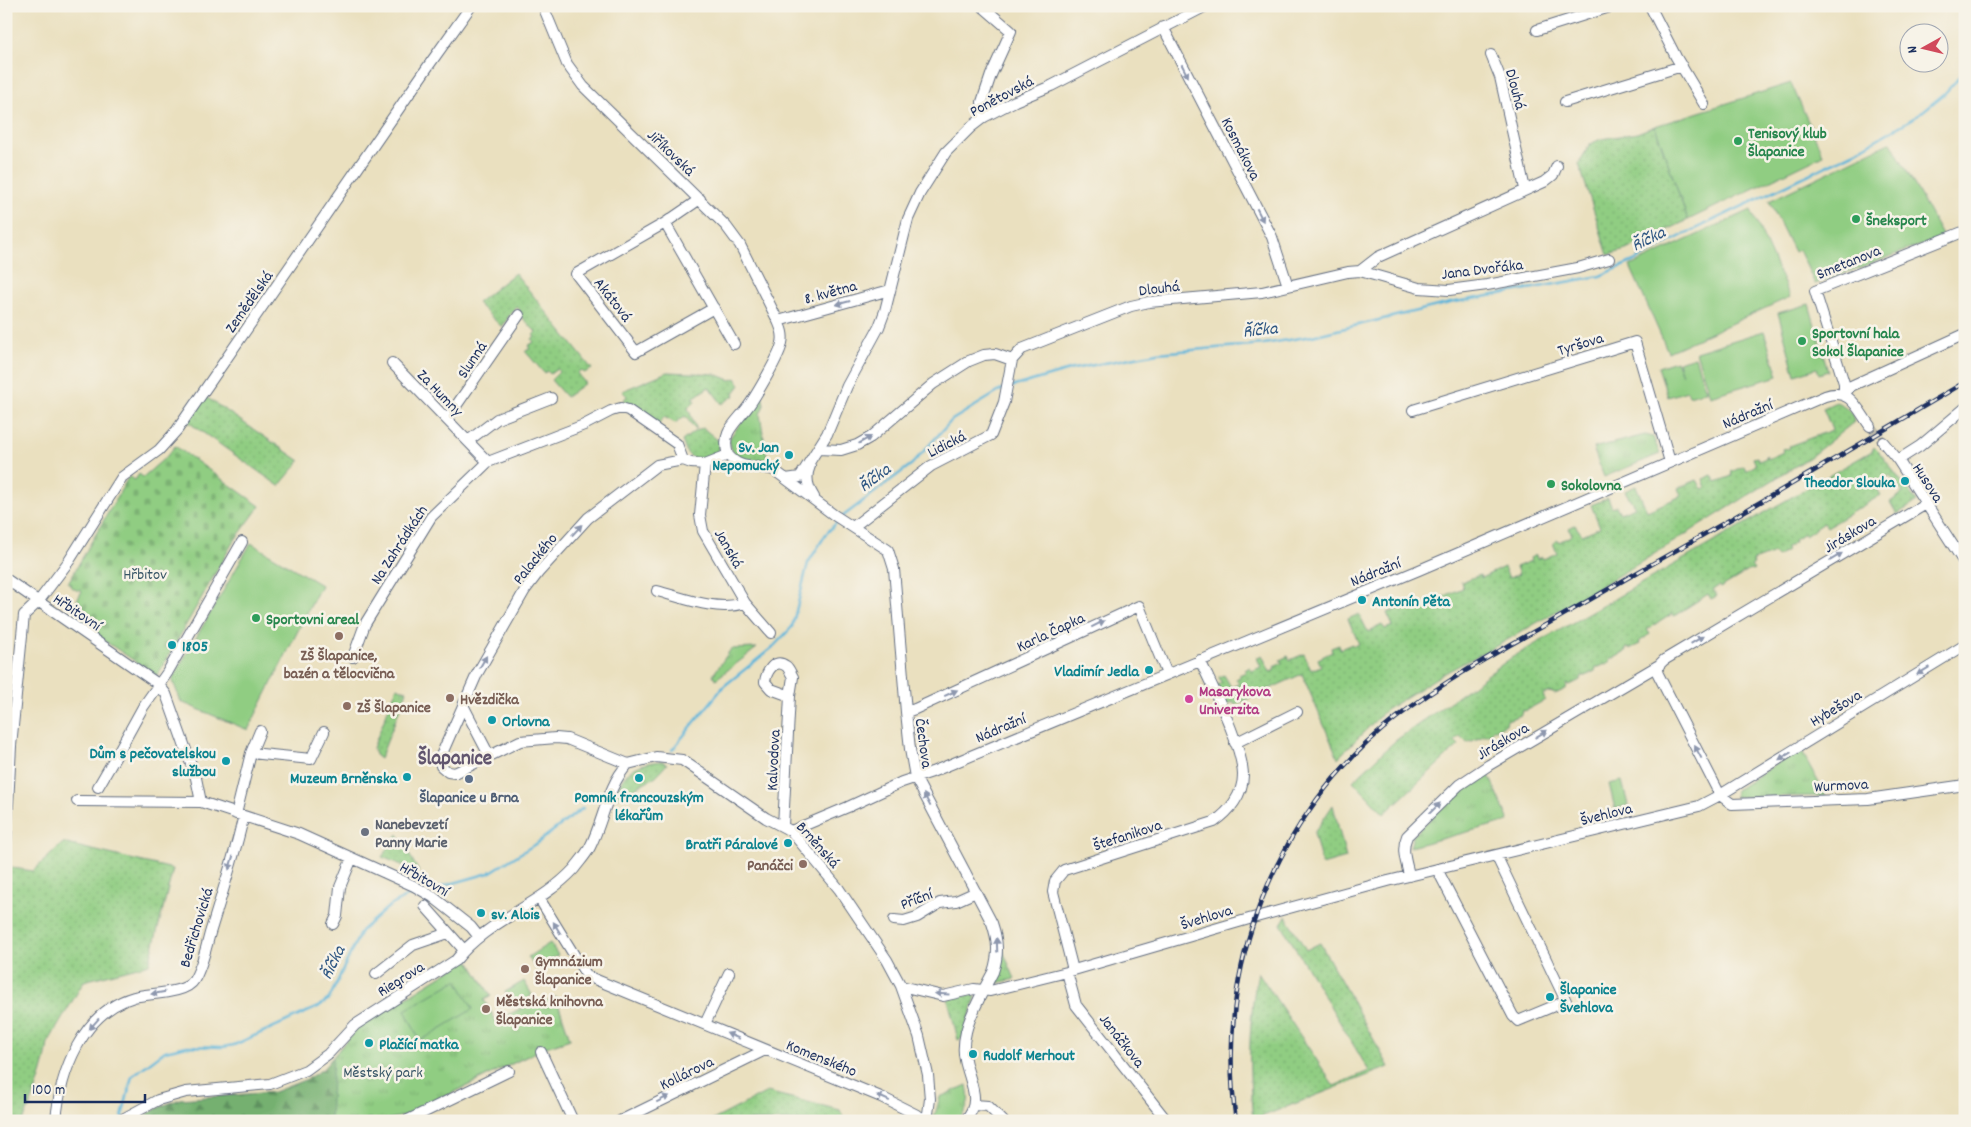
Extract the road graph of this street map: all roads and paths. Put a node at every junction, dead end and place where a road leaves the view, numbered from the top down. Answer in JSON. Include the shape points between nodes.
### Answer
{"nodes":[{"id":1,"x":471,"y":6,"type":"edge"},
{"id":2,"x":543,"y":6,"type":"edge"},
{"id":3,"x":982,"y":6,"type":"edge"},
{"id":4,"x":1206,"y":6,"type":"edge"},
{"id":5,"x":1613,"y":6,"type":"edge"},
{"id":6,"x":1650,"y":6,"type":"edge"},
{"id":7,"x":1163,"y":27,"type":"junction"},
{"id":8,"x":1537,"y":30,"type":"dead end"},
{"id":9,"x":1491,"y":55,"type":"dead end"},
{"id":10,"x":1682,"y":66,"type":"junction"},
{"id":11,"x":1566,"y":102,"type":"dead end"},
{"id":12,"x":1704,"y":104,"type":"dead end"},
{"id":13,"x":984,"y":116,"type":"junction"},
{"id":14,"x":1557,"y":166,"type":"dead end"},
{"id":15,"x":1525,"y":189,"type":"junction"},
{"id":16,"x":700,"y":199,"type":"junction"},
{"id":17,"x":665,"y":223,"type":"junction"},
{"id":18,"x":1965,"y":231,"type":"edge"},
{"id":19,"x":1608,"y":259,"type":"dead end"},
{"id":20,"x":1360,"y":271,"type":"junction"},
{"id":21,"x":1288,"y":286,"type":"junction"},
{"id":22,"x":890,"y":290,"type":"junction"},
{"id":23,"x":714,"y":308,"type":"junction"},
{"id":24,"x":519,"y":315,"type":"dead end"},
{"id":25,"x":778,"y":320,"type":"junction"},
{"id":26,"x":1965,"y":334,"type":"edge"},
{"id":27,"x":734,"y":344,"type":"dead end"},
{"id":28,"x":1012,"y":360,"type":"junction"},
{"id":29,"x":392,"y":363,"type":"dead end"},
{"id":30,"x":1844,"y":394,"type":"junction"},
{"id":31,"x":551,"y":398,"type":"dead end"},
{"id":32,"x":1965,"y":408,"type":"edge"},
{"id":33,"x":1413,"y":410,"type":"dead end"},
{"id":34,"x":447,"y":419,"type":"junction"},
{"id":35,"x":1870,"y":426,"type":"tunnel mouth"},
{"id":36,"x":468,"y":442,"type":"junction"},
{"id":37,"x":1883,"y":442,"type":"tunnel mouth"},
{"id":38,"x":818,"y":450,"type":"junction"},
{"id":39,"x":728,"y":455,"type":"junction"},
{"id":40,"x":682,"y":460,"type":"junction"},
{"id":41,"x":812,"y":460,"type":"junction"},
{"id":42,"x":1898,"y":460,"type":"junction"},
{"id":43,"x":488,"y":462,"type":"junction"},
{"id":44,"x":1670,"y":462,"type":"junction"},
{"id":45,"x":705,"y":464,"type":"junction"},
{"id":46,"x":786,"y":479,"type":"junction"},
{"id":47,"x":818,"y":502,"type":"junction"},
{"id":48,"x":1926,"y":504,"type":"junction"},
{"id":49,"x":850,"y":525,"type":"junction"},
{"id":50,"x":242,"y":542,"type":"dead end"},
{"id":51,"x":1965,"y":564,"type":"edge"},
{"id":52,"x":6,"y":579,"type":"edge"},
{"id":53,"x":656,"y":591,"type":"dead end"},
{"id":54,"x":38,"y":602,"type":"junction"},
{"id":55,"x":745,"y":603,"type":"junction"},
{"id":56,"x":771,"y":633,"type":"dead end"},
{"id":57,"x":1965,"y":645,"type":"edge"},
{"id":58,"x":353,"y":657,"type":"dead end"},
{"id":59,"x":1200,"y":660,"type":"junction"},
{"id":60,"x":1659,"y":665,"type":"junction"},
{"id":61,"x":1166,"y":674,"type":"junction"},
{"id":62,"x":158,"y":684,"type":"junction"},
{"id":63,"x":790,"y":696,"type":"dead end"},
{"id":64,"x":464,"y":707,"type":"junction"},
{"id":65,"x":906,"y":712,"type":"junction"},
{"id":66,"x":1297,"y":712,"type":"dead end"},
{"id":67,"x":260,"y":731,"type":"dead end"},
{"id":68,"x":324,"y":732,"type":"dead end"},
{"id":69,"x":1235,"y":743,"type":"junction"},
{"id":70,"x":251,"y":752,"type":"junction"},
{"id":71,"x":489,"y":755,"type":"junction"},
{"id":72,"x":628,"y":764,"type":"junction"},
{"id":73,"x":915,"y":777,"type":"junction"},
{"id":74,"x":1965,"y":785,"type":"edge"},
{"id":75,"x":98,"y":787,"type":"dead end"},
{"id":76,"x":1720,"y":795,"type":"junction"},
{"id":77,"x":77,"y":801,"type":"dead end"},
{"id":78,"x":201,"y":802,"type":"junction"},
{"id":79,"x":240,"y":815,"type":"junction"},
{"id":80,"x":787,"y":829,"type":"junction"},
{"id":81,"x":6,"y":844,"type":"edge"},
{"id":82,"x":1496,"y":855,"type":"junction"},
{"id":83,"x":352,"y":858,"type":"junction"},
{"id":84,"x":1437,"y":869,"type":"junction"},
{"id":85,"x":1409,"y":876,"type":"junction"},
{"id":86,"x":976,"y":892,"type":"junction"},
{"id":87,"x":539,"y":898,"type":"junction"},
{"id":88,"x":425,"y":906,"type":"dead end"},
{"id":89,"x":894,"y":920,"type":"dead end"},
{"id":90,"x":333,"y":924,"type":"dead end"},
{"id":91,"x":448,"y":933,"type":"junction"},
{"id":92,"x":479,"y":937,"type":"junction"},
{"id":93,"x":464,"y":950,"type":"junction"},
{"id":94,"x":1070,"y":971,"type":"junction"},
{"id":95,"x":729,"y":973,"type":"dead end"},
{"id":96,"x":376,"y":974,"type":"dead end"},
{"id":97,"x":901,"y":986,"type":"junction"},
{"id":98,"x":983,"y":991,"type":"junction"},
{"id":99,"x":705,"y":1024,"type":"junction"},
{"id":100,"x":765,"y":1050,"type":"junction"},
{"id":101,"x":541,"y":1052,"type":"dead end"},
{"id":102,"x":509,"y":1071,"type":"dead end"},
{"id":103,"x":975,"y":1104,"type":"junction"},
{"id":104,"x":123,"y":1119,"type":"edge"},
{"id":105,"x":927,"y":1120,"type":"edge"},
{"id":106,"x":56,"y":1121,"type":"edge"},
{"id":107,"x":406,"y":1121,"type":"edge"},
{"id":108,"x":573,"y":1121,"type":"edge"},
{"id":109,"x":620,"y":1121,"type":"edge"},
{"id":110,"x":964,"y":1121,"type":"edge"},
{"id":111,"x":1003,"y":1121,"type":"edge"},
{"id":112,"x":1166,"y":1121,"type":"edge"}],
"edges":[{"from":1,"to":54,"type":"street","name":"Zemědělská","via":[[177,430],[159,450],[122,477],[69,561]]},
{"from":2,"to":16,"type":"street","name":"Jiříkovská","via":[[567,64],[583,86]]},
{"from":3,"to":13,"type":"street","via":[[1011,31],[982,102]]},
{"from":4,"to":7,"type":"street","name":"Ponětovská"},
{"from":5,"to":8,"type":"street"},
{"from":6,"to":10,"type":"street"},
{"from":7,"to":13,"type":"street","name":"Ponětovská","via":[[1051,86]]},
{"from":7,"to":21,"type":"street","name":"Kosmákova","one_way":true,"via":[[1272,237]]},
{"from":9,"to":15,"type":"street","name":"Dlouhá","via":[[1500,77]]},
{"from":10,"to":11,"type":"street"},
{"from":10,"to":12,"type":"street"},
{"from":13,"to":22,"type":"street","name":"Ponětovská","via":[[946,152],[920,193],[908,219]]},
{"from":14,"to":15,"type":"street","name":"Dlouhá","via":[[1553,175],[1544,182]]},
{"from":15,"to":20,"type":"street","name":"Dlouhá","via":[[1378,257]]},
{"from":16,"to":17,"type":"street","name":"Akátová"},
{"from":16,"to":25,"type":"street","name":"Jiříkovská","via":[[740,245]]},
{"from":17,"to":23,"type":"street"},
{"from":17,"to":23,"type":"street","name":"Akátová","via":[[576,274],[636,352]]},
{"from":18,"to":30,"type":"street","name":"Smetanova","via":[[1815,290],[1844,384]]},
{"from":19,"to":20,"type":"street","name":"Jana Dvořáka","via":[[1569,270],[1449,290],[1420,288]]},
{"from":20,"to":21,"type":"street","name":"Dlouhá"},
{"from":21,"to":28,"type":"street","name":"Dlouhá","via":[[1262,292],[1131,306],[1022,349]]},
{"from":22,"to":25,"type":"street","name":"8. května","one_way":true},
{"from":22,"to":38,"type":"street","name":"Ponětovská","via":[[879,327]]},
{"from":23,"to":27,"type":"street"},
{"from":24,"to":34,"type":"street","name":"Slunná"},
{"from":25,"to":39,"type":"street","name":"Jiříkovská","via":[[782,329],[782,345],[748,407],[727,434]]},
{"from":26,"to":30,"type":"street","name":"Nádražní","via":[[1851,386]]},
{"from":38,"to":28,"type":"street","one_way":true,"via":[[841,450],[871,437],[949,373],[969,361],[995,354]]},
{"from":28,"to":49,"type":"street","name":"Lidická","via":[[1004,402],[991,435],[931,466]]},
{"from":29,"to":34,"type":"street","name":"Za Humny"},
{"from":30,"to":35,"type":"street"},
{"from":30,"to":44,"type":"street","name":"Nádražní","via":[[1825,396]]},
{"from":31,"to":36,"type":"street","via":[[497,419]]},
{"from":32,"to":42,"type":"street"},
{"from":33,"to":44,"type":"street","name":"Tyršova","via":[[1635,342]]},
{"from":34,"to":36,"type":"street","name":"Za Humny"},
{"from":36,"to":43,"type":"street"},
{"from":37,"to":42,"type":"street","name":"Husova"},
{"from":38,"to":41,"type":"street","name":"Ponětovská"},
{"from":39,"to":45,"type":"street"},
{"from":39,"to":46,"type":"street","name":"Čechova","via":[[734,463],[774,470]]},
{"from":40,"to":43,"type":"street","name":"Na Zahrádkách","via":[[677,444],[622,408]]},
{"from":40,"to":45,"type":"street"},
{"from":64,"to":40,"type":"street","name":"Palackého","one_way":true,"via":[[477,674],[538,573],[588,518],[657,465]]},
{"from":41,"to":46,"type":"street","via":[[800,478]]},
{"from":41,"to":47,"type":"street","via":[[808,482]]},
{"from":42,"to":48,"type":"street","name":"Husova"},
{"from":43,"to":58,"type":"street","name":"Na Zahrádkách","via":[[431,517],[365,624]]},
{"from":44,"to":59,"type":"street","name":"Nádražní"},
{"from":45,"to":55,"type":"street","name":"Janská","via":[[700,516],[703,531]]},
{"from":46,"to":47,"type":"street","name":"Čechova"},
{"from":47,"to":49,"type":"street","name":"Čechova"},
{"from":48,"to":51,"type":"street","name":"Husova"},
{"from":60,"to":48,"type":"street","name":"Jiráskova","one_way":true},
{"from":49,"to":65,"type":"street","name":"Čechova","via":[[888,550],[894,569]]},
{"from":50,"to":62,"type":"street"},
{"from":52,"to":54,"type":"street"},
{"from":53,"to":55,"type":"street","via":[[713,606]]},
{"from":54,"to":62,"type":"street","name":"Hřbitovní"},
{"from":54,"to":81,"type":"street","name":"Hřbitovní","via":[[24,615],[11,746]]},
{"from":55,"to":56,"type":"street","name":"Janská"},
{"from":57,"to":76,"type":"street","name":"Hybešova","one_way":true},
{"from":59,"to":61,"type":"street","name":"Nádražní"},
{"from":59,"to":69,"type":"street","name":"Štefanikova"},
{"from":76,"to":60,"type":"street","one_way":true,"via":[[1659,679]]},
{"from":85,"to":60,"type":"street","name":"Jiráskova","one_way":true,"via":[[1404,855],[1407,836],[1459,785]]},
{"from":65,"to":61,"type":"street","name":"Karla Čapka","one_way":true,"via":[[1139,606]]},
{"from":61,"to":73,"type":"street","name":"Nádražní"},
{"from":62,"to":75,"type":"street"},
{"from":62,"to":78,"type":"street","name":"Hřbitovní","via":[[166,694],[196,778]]},
{"from":63,"to":80,"type":"street","name":"Kalvodova"},
{"from":64,"to":71,"type":"street"},
{"from":64,"to":71,"type":"street","name":"Palackého","via":[[440,758],[441,766],[455,773]]},
{"from":65,"to":73,"type":"street","name":"Čechova"},
{"from":66,"to":69,"type":"street"},
{"from":67,"to":70,"type":"street"},
{"from":68,"to":70,"type":"street","via":[[311,759]]},
{"from":69,"to":94,"type":"street","name":"Štefanikova","via":[[1243,776],[1237,798],[1225,814],[1214,822],[1064,870],[1055,881],[1053,892]]},
{"from":70,"to":79,"type":"street"},
{"from":71,"to":72,"type":"street","via":[[520,740],[556,738],[567,739]]},
{"from":72,"to":80,"type":"street","name":"Brněnská","via":[[656,757],[682,760]]},
{"from":72,"to":87,"type":"street","name":"Riegrova","via":[[618,774],[590,848],[556,887]]},
{"from":73,"to":80,"type":"street","name":"Nádražní"},
{"from":86,"to":73,"type":"street","name":"Čechova","one_way":true},
{"from":74,"to":76,"type":"street","name":"Wurmova","via":[[1868,799],[1732,804]]},
{"from":76,"to":82,"type":"street","name":"Švehlova","via":[[1699,806]]},
{"from":77,"to":78,"type":"street","name":"Hřbitovní"},
{"from":78,"to":79,"type":"street","name":"Hřbitovní"},
{"from":79,"to":83,"type":"street","name":"Hřbitovní","via":[[299,834]]},
{"from":79,"to":106,"type":"street","name":"Bedřichovická","one_way":true,"via":[[194,980],[186,988],[114,1004],[95,1022],[67,1064]]},
{"from":80,"to":97,"type":"street","name":"Brněnská","via":[[839,889]]},
{"from":82,"to":84,"type":"street","name":"Švehlova"},
{"from":82,"to":84,"type":"street","via":[[1566,1001],[1518,1021]]},
{"from":83,"to":90,"type":"street","via":[[340,887]]},
{"from":83,"to":92,"type":"street","name":"Hřbitovní","via":[[418,888],[471,927]]},
{"from":84,"to":85,"type":"street","name":"Švehlova"},
{"from":85,"to":94,"type":"street","name":"Švehlova"},
{"from":86,"to":89,"type":"street","name":"Příční","via":[[956,902],[940,903],[917,917]]},
{"from":98,"to":86,"type":"street","name":"Čechova","one_way":true,"via":[[993,972],[998,944],[992,923]]},
{"from":87,"to":92,"type":"street","name":"Riegrova"},
{"from":99,"to":87,"type":"street","name":"Komenského","one_way":true,"via":[[587,976]]},
{"from":88,"to":91,"type":"street"},
{"from":91,"to":93,"type":"street"},
{"from":91,"to":96,"type":"street","via":[[413,945]]},
{"from":92,"to":93,"type":"street","name":"Riegrova"},
{"from":93,"to":104,"type":"street","name":"Riegrova","via":[[456,960],[355,1025],[328,1054],[306,1070],[270,1084],[186,1092],[158,1100]]},
{"from":94,"to":98,"type":"street","name":"Švehlova"},
{"from":94,"to":112,"type":"street","name":"Janáčkova","via":[[1076,1006]]},
{"from":95,"to":99,"type":"street"},
{"from":98,"to":97,"type":"street","one_way":true,"via":[[974,988],[943,996]]},
{"from":97,"to":105,"type":"street","name":"Brněnská","via":[[919,1036],[928,1075],[930,1100]]},
{"from":98,"to":103,"type":"street","name":"Čechova","via":[[966,1033],[964,1058]]},
{"from":100,"to":99,"type":"street","name":"Komenského","one_way":true},
{"from":105,"to":100,"type":"street","name":"Komenského","one_way":true,"via":[[881,1097]]},
{"from":109,"to":100,"type":"street","name":"Kollárova","one_way":true},
{"from":101,"to":108,"type":"street"},
{"from":102,"to":107,"type":"street"},
{"from":103,"to":110,"type":"street"},
{"from":103,"to":111,"type":"street","via":[[988,1106]]}]}
